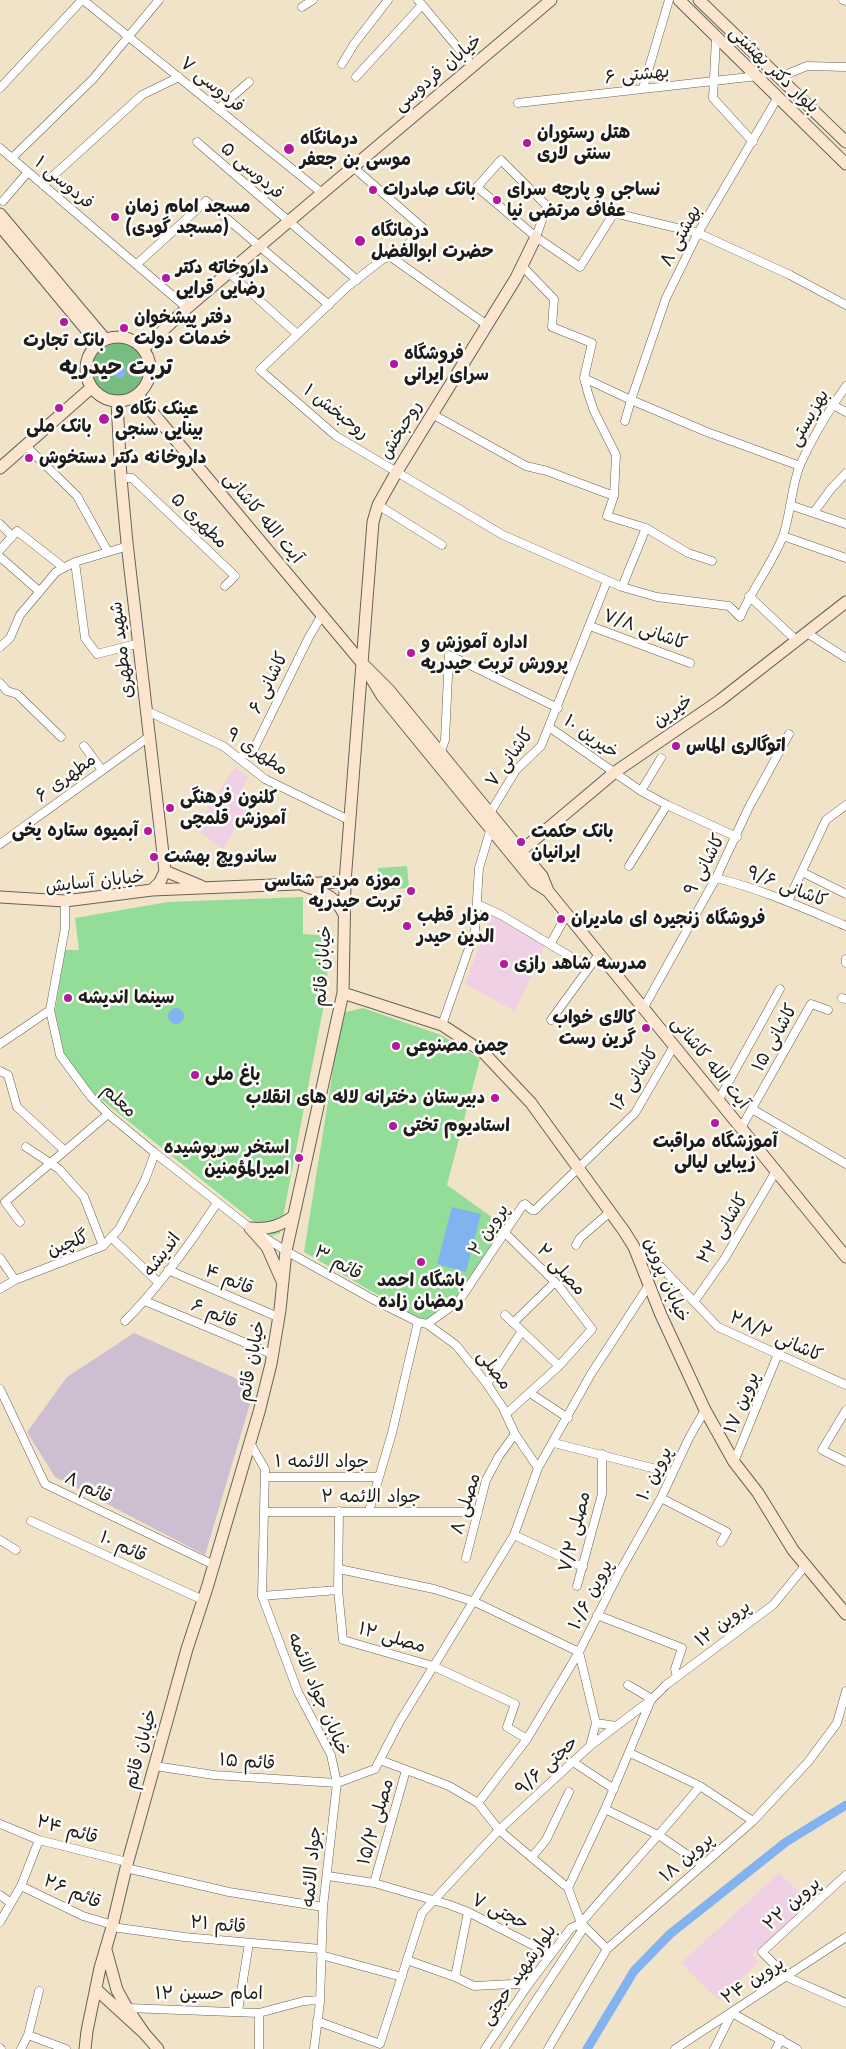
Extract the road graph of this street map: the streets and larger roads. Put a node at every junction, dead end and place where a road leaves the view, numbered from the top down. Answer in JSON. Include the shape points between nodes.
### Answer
{"nodes":[{"id":1,"x":82,"y":0,"type":"edge"},
{"id":2,"x":159,"y":0,"type":"edge"},
{"id":3,"x":313,"y":0,"type":"edge"},
{"id":4,"x":388,"y":0,"type":"edge"},
{"id":5,"x":551,"y":0,"type":"edge"},
{"id":6,"x":669,"y":0,"type":"edge"},
{"id":7,"x":679,"y":0,"type":"edge"},
{"id":8,"x":699,"y":0,"type":"edge"},
{"id":9,"x":420,"y":3,"type":"edge"},
{"id":10,"x":302,"y":7,"type":"dead end"},
{"id":11,"x":129,"y":37,"type":"junction"},
{"id":12,"x":716,"y":38,"type":"junction"},
{"id":13,"x":342,"y":64,"type":"dead end"},
{"id":14,"x":473,"y":66,"type":"junction"},
{"id":15,"x":846,"y":67,"type":"edge"},
{"id":16,"x":758,"y":76,"type":"junction"},
{"id":17,"x":179,"y":77,"type":"junction"},
{"id":18,"x":356,"y":77,"type":"dead end"},
{"id":19,"x":780,"y":77,"type":"junction"},
{"id":20,"x":249,"y":82,"type":"dead end"},
{"id":21,"x":713,"y":82,"type":"junction"},
{"id":22,"x":0,"y":88,"type":"edge"},
{"id":23,"x":643,"y":88,"type":"junction"},
{"id":24,"x":778,"y":97,"type":"junction"},
{"id":25,"x":518,"y":103,"type":"dead end"},
{"id":26,"x":218,"y":109,"type":"junction"},
{"id":27,"x":197,"y":142,"type":"dead end"},
{"id":28,"x":753,"y":142,"type":"junction"},
{"id":29,"x":846,"y":142,"type":"edge"},
{"id":30,"x":0,"y":148,"type":"edge"},
{"id":31,"x":12,"y":158,"type":"junction"},
{"id":32,"x":846,"y":164,"type":"edge"},
{"id":33,"x":354,"y":167,"type":"junction"},
{"id":34,"x":28,"y":172,"type":"junction"},
{"id":35,"x":43,"y":185,"type":"junction"},
{"id":36,"x":322,"y":193,"type":"junction"},
{"id":37,"x":3,"y":202,"type":"dead end"},
{"id":38,"x":0,"y":214,"type":"edge"},
{"id":39,"x":288,"y":222,"type":"junction"},
{"id":40,"x":0,"y":226,"type":"edge"},
{"id":41,"x":698,"y":233,"type":"junction"},
{"id":42,"x":536,"y":237,"type":"junction"},
{"id":43,"x":259,"y":247,"type":"junction"},
{"id":44,"x":391,"y":257,"type":"junction"},
{"id":45,"x":137,"y":264,"type":"junction"},
{"id":46,"x":522,"y":266,"type":"junction"},
{"id":47,"x":229,"y":273,"type":"junction"},
{"id":48,"x":357,"y":280,"type":"junction"},
{"id":49,"x":329,"y":305,"type":"junction"},
{"id":50,"x":846,"y":305,"type":"edge"},
{"id":51,"x":187,"y":308,"type":"junction"},
{"id":52,"x":488,"y":325,"type":"junction"},
{"id":53,"x":296,"y":333,"type":"junction"},
{"id":54,"x":101,"y":342,"type":"junction"},
{"id":55,"x":143,"y":349,"type":"junction"},
{"id":56,"x":584,"y":378,"type":"junction"},
{"id":57,"x":846,"y":386,"type":"edge"},
{"id":58,"x":92,"y":388,"type":"junction"},
{"id":59,"x":138,"y":395,"type":"junction"},
{"id":60,"x":631,"y":400,"type":"junction"},
{"id":61,"x":117,"y":402,"type":"junction"},
{"id":62,"x":833,"y":405,"type":"junction"},
{"id":63,"x":147,"y":407,"type":"junction"},
{"id":64,"x":846,"y":412,"type":"edge"},
{"id":65,"x":117,"y":414,"type":"junction"},
{"id":66,"x":432,"y":414,"type":"junction"},
{"id":67,"x":625,"y":421,"type":"dead end"},
{"id":68,"x":26,"y":446,"type":"junction"},
{"id":69,"x":800,"y":466,"type":"junction"},
{"id":70,"x":0,"y":468,"type":"edge"},
{"id":71,"x":396,"y":472,"type":"junction"},
{"id":72,"x":846,"y":473,"type":"edge"},
{"id":73,"x":127,"y":478,"type":"junction"},
{"id":74,"x":614,"y":496,"type":"junction"},
{"id":75,"x":378,"y":505,"type":"junction"},
{"id":76,"x":790,"y":505,"type":"junction"},
{"id":77,"x":814,"y":512,"type":"junction"},
{"id":78,"x":0,"y":524,"type":"edge"},
{"id":79,"x":846,"y":524,"type":"edge"},
{"id":80,"x":646,"y":528,"type":"junction"},
{"id":81,"x":12,"y":536,"type":"junction"},
{"id":82,"x":782,"y":536,"type":"junction"},
{"id":83,"x":442,"y":545,"type":"dead end"},
{"id":84,"x":128,"y":546,"type":"junction"},
{"id":85,"x":0,"y":550,"type":"edge"},
{"id":86,"x":108,"y":552,"type":"junction"},
{"id":87,"x":0,"y":558,"type":"edge"},
{"id":88,"x":846,"y":558,"type":"edge"},
{"id":89,"x":712,"y":561,"type":"dead end"},
{"id":90,"x":75,"y":562,"type":"junction"},
{"id":91,"x":63,"y":567,"type":"junction"},
{"id":92,"x":607,"y":581,"type":"junction"},
{"id":93,"x":225,"y":586,"type":"dead end"},
{"id":94,"x":622,"y":587,"type":"junction"},
{"id":95,"x":39,"y":591,"type":"junction"},
{"id":96,"x":749,"y":596,"type":"junction"},
{"id":97,"x":846,"y":602,"type":"edge"},
{"id":98,"x":322,"y":615,"type":"junction"},
{"id":99,"x":740,"y":617,"type":"joint"},
{"id":100,"x":590,"y":626,"type":"junction"},
{"id":101,"x":807,"y":633,"type":"junction"},
{"id":102,"x":797,"y":641,"type":"junction"},
{"id":103,"x":140,"y":643,"type":"junction"},
{"id":104,"x":0,"y":647,"type":"edge"},
{"id":105,"x":846,"y":658,"type":"edge"},
{"id":106,"x":362,"y":663,"type":"junction"},
{"id":107,"x":690,"y":663,"type":"dead end"},
{"id":108,"x":0,"y":683,"type":"edge"},
{"id":109,"x":558,"y":708,"type":"junction"},
{"id":110,"x":147,"y":711,"type":"junction"},
{"id":111,"x":549,"y":727,"type":"junction"},
{"id":112,"x":789,"y":734,"type":"dead end"},
{"id":113,"x":61,"y":736,"type":"dead end"},
{"id":114,"x":150,"y":736,"type":"junction"},
{"id":115,"x":84,"y":746,"type":"dead end"},
{"id":116,"x":440,"y":754,"type":"junction"},
{"id":117,"x":238,"y":757,"type":"junction"},
{"id":118,"x":661,"y":758,"type":"dead end"},
{"id":119,"x":102,"y":770,"type":"junction"},
{"id":120,"x":615,"y":772,"type":"junction"},
{"id":121,"x":641,"y":791,"type":"junction"},
{"id":122,"x":846,"y":804,"type":"edge"},
{"id":123,"x":667,"y":805,"type":"junction"},
{"id":124,"x":490,"y":812,"type":"junction"},
{"id":125,"x":349,"y":820,"type":"junction"},
{"id":126,"x":491,"y":828,"type":"junction"},
{"id":127,"x":737,"y":837,"type":"junction"},
{"id":128,"x":0,"y":844,"type":"edge"},
{"id":129,"x":521,"y":851,"type":"junction"},
{"id":130,"x":629,"y":866,"type":"dead end"},
{"id":131,"x":165,"y":871,"type":"junction"},
{"id":132,"x":802,"y":872,"type":"junction"},
{"id":133,"x":716,"y":878,"type":"junction"},
{"id":134,"x":345,"y":882,"type":"junction"},
{"id":135,"x":297,"y":884,"type":"junction"},
{"id":136,"x":206,"y":888,"type":"junction"},
{"id":137,"x":152,"y":890,"type":"junction"},
{"id":138,"x":164,"y":890,"type":"junction"},
{"id":139,"x":548,"y":891,"type":"junction"},
{"id":140,"x":846,"y":894,"type":"edge"},
{"id":141,"x":0,"y":897,"type":"edge"},
{"id":142,"x":788,"y":901,"type":"junction"},
{"id":143,"x":0,"y":903,"type":"edge"},
{"id":144,"x":478,"y":904,"type":"junction"},
{"id":145,"x":65,"y":906,"type":"junction"},
{"id":146,"x":344,"y":914,"type":"junction"},
{"id":147,"x":567,"y":914,"type":"junction"},
{"id":148,"x":846,"y":926,"type":"edge"},
{"id":149,"x":551,"y":943,"type":"junction"},
{"id":150,"x":599,"y":954,"type":"junction"},
{"id":151,"x":846,"y":959,"type":"edge"},
{"id":152,"x":846,"y":963,"type":"edge"},
{"id":153,"x":588,"y":967,"type":"junction"},
{"id":154,"x":780,"y":989,"type":"dead end"},
{"id":155,"x":343,"y":993,"type":"junction"},
{"id":156,"x":643,"y":1009,"type":"junction"},
{"id":157,"x":50,"y":1010,"type":"junction"},
{"id":158,"x":828,"y":1010,"type":"dead end"},
{"id":159,"x":551,"y":1020,"type":"dead end"},
{"id":160,"x":442,"y":1025,"type":"junction"},
{"id":161,"x":0,"y":1044,"type":"edge"},
{"id":162,"x":674,"y":1046,"type":"junction"},
{"id":163,"x":0,"y":1071,"type":"edge"},
{"id":164,"x":718,"y":1100,"type":"junction"},
{"id":165,"x":752,"y":1110,"type":"junction"},
{"id":166,"x":108,"y":1114,"type":"junction"},
{"id":167,"x":741,"y":1128,"type":"junction"},
{"id":168,"x":26,"y":1146,"type":"dead end"},
{"id":169,"x":64,"y":1150,"type":"junction"},
{"id":170,"x":155,"y":1153,"type":"junction"},
{"id":171,"x":50,"y":1162,"type":"junction"},
{"id":172,"x":846,"y":1164,"type":"edge"},
{"id":173,"x":579,"y":1169,"type":"junction"},
{"id":174,"x":776,"y":1171,"type":"junction"},
{"id":175,"x":216,"y":1203,"type":"junction"},
{"id":176,"x":610,"y":1212,"type":"junction"},
{"id":177,"x":294,"y":1216,"type":"junction"},
{"id":178,"x":20,"y":1222,"type":"dead end"},
{"id":179,"x":250,"y":1228,"type":"junction"},
{"id":180,"x":505,"y":1233,"type":"junction"},
{"id":181,"x":111,"y":1238,"type":"junction"},
{"id":182,"x":576,"y":1245,"type":"dead end"},
{"id":183,"x":103,"y":1246,"type":"junction"},
{"id":184,"x":634,"y":1247,"type":"junction"},
{"id":185,"x":286,"y":1251,"type":"junction"},
{"id":186,"x":846,"y":1257,"type":"edge"},
{"id":187,"x":0,"y":1258,"type":"edge"},
{"id":188,"x":168,"y":1270,"type":"junction"},
{"id":189,"x":15,"y":1280,"type":"junction"},
{"id":190,"x":555,"y":1282,"type":"junction"},
{"id":191,"x":159,"y":1283,"type":"junction"},
{"id":192,"x":283,"y":1284,"type":"junction"},
{"id":193,"x":649,"y":1285,"type":"junction"},
{"id":194,"x":0,"y":1289,"type":"edge"},
{"id":195,"x":145,"y":1301,"type":"junction"},
{"id":196,"x":376,"y":1301,"type":"joint"},
{"id":197,"x":694,"y":1302,"type":"junction"},
{"id":198,"x":505,"y":1316,"type":"dead end"},
{"id":199,"x":278,"y":1317,"type":"junction"},
{"id":200,"x":126,"y":1321,"type":"dead end"},
{"id":201,"x":513,"y":1322,"type":"junction"},
{"id":202,"x":422,"y":1323,"type":"junction"},
{"id":203,"x":522,"y":1331,"type":"junction"},
{"id":204,"x":272,"y":1354,"type":"junction"},
{"id":205,"x":778,"y":1354,"type":"junction"},
{"id":206,"x":558,"y":1366,"type":"junction"},
{"id":207,"x":487,"y":1384,"type":"junction"},
{"id":208,"x":846,"y":1385,"type":"edge"},
{"id":209,"x":0,"y":1389,"type":"edge"},
{"id":210,"x":530,"y":1392,"type":"junction"},
{"id":211,"x":705,"y":1410,"type":"junction"},
{"id":212,"x":846,"y":1410,"type":"edge"},
{"id":213,"x":506,"y":1414,"type":"junction"},
{"id":214,"x":568,"y":1418,"type":"junction"},
{"id":215,"x":515,"y":1434,"type":"junction"},
{"id":216,"x":250,"y":1443,"type":"junction"},
{"id":217,"x":554,"y":1443,"type":"junction"},
{"id":218,"x":602,"y":1454,"type":"junction"},
{"id":219,"x":734,"y":1462,"type":"junction"},
{"id":220,"x":846,"y":1462,"type":"edge"},
{"id":221,"x":538,"y":1468,"type":"junction"},
{"id":222,"x":672,"y":1473,"type":"junction"},
{"id":223,"x":265,"y":1477,"type":"junction"},
{"id":224,"x":379,"y":1477,"type":"junction"},
{"id":225,"x":661,"y":1498,"type":"junction"},
{"id":226,"x":339,"y":1511,"type":"junction"},
{"id":227,"x":369,"y":1511,"type":"junction"},
{"id":228,"x":264,"y":1512,"type":"junction"},
{"id":229,"x":478,"y":1512,"type":"junction"},
{"id":230,"x":31,"y":1521,"type":"dead end"},
{"id":231,"x":514,"y":1535,"type":"junction"},
{"id":232,"x":0,"y":1540,"type":"edge"},
{"id":233,"x":721,"y":1542,"type":"dead end"},
{"id":234,"x":16,"y":1550,"type":"dead end"},
{"id":235,"x":632,"y":1551,"type":"joint"},
{"id":236,"x":466,"y":1558,"type":"dead end"},
{"id":237,"x":214,"y":1565,"type":"junction"},
{"id":238,"x":805,"y":1566,"type":"junction"},
{"id":239,"x":583,"y":1568,"type":"junction"},
{"id":240,"x":339,"y":1569,"type":"junction"},
{"id":241,"x":577,"y":1586,"type":"dead end"},
{"id":242,"x":338,"y":1590,"type":"junction"},
{"id":243,"x":262,"y":1596,"type":"junction"},
{"id":244,"x":203,"y":1600,"type":"junction"},
{"id":245,"x":475,"y":1602,"type":"junction"},
{"id":246,"x":846,"y":1614,"type":"edge"},
{"id":247,"x":598,"y":1615,"type":"junction"},
{"id":248,"x":579,"y":1652,"type":"junction"},
{"id":249,"x":433,"y":1666,"type":"junction"},
{"id":250,"x":676,"y":1677,"type":"junction"},
{"id":251,"x":628,"y":1685,"type":"dead end"},
{"id":252,"x":846,"y":1691,"type":"edge"},
{"id":253,"x":652,"y":1699,"type":"junction"},
{"id":254,"x":596,"y":1723,"type":"junction"},
{"id":255,"x":616,"y":1726,"type":"junction"},
{"id":256,"x":527,"y":1739,"type":"junction"},
{"id":257,"x":590,"y":1746,"type":"junction"},
{"id":258,"x":630,"y":1753,"type":"junction"},
{"id":259,"x":380,"y":1760,"type":"junction"},
{"id":260,"x":573,"y":1762,"type":"junction"},
{"id":261,"x":155,"y":1766,"type":"junction"},
{"id":262,"x":406,"y":1770,"type":"junction"},
{"id":263,"x":337,"y":1783,"type":"junction"},
{"id":264,"x":700,"y":1786,"type":"junction"},
{"id":265,"x":614,"y":1789,"type":"junction"},
{"id":266,"x":569,"y":1792,"type":"dead end"},
{"id":267,"x":478,"y":1803,"type":"junction"},
{"id":268,"x":605,"y":1808,"type":"junction"},
{"id":269,"x":753,"y":1821,"type":"junction"},
{"id":270,"x":0,"y":1824,"type":"edge"},
{"id":271,"x":499,"y":1830,"type":"junction"},
{"id":272,"x":660,"y":1836,"type":"junction"},
{"id":273,"x":39,"y":1840,"type":"junction"},
{"id":274,"x":532,"y":1858,"type":"junction"},
{"id":275,"x":126,"y":1865,"type":"junction"},
{"id":276,"x":702,"y":1865,"type":"junction"},
{"id":277,"x":328,"y":1876,"type":"junction"},
{"id":278,"x":846,"y":1876,"type":"edge"},
{"id":279,"x":374,"y":1883,"type":"junction"},
{"id":280,"x":21,"y":1886,"type":"junction"},
{"id":281,"x":568,"y":1888,"type":"junction"},
{"id":282,"x":0,"y":1895,"type":"edge"},
{"id":283,"x":434,"y":1902,"type":"junction"},
{"id":284,"x":11,"y":1903,"type":"junction"},
{"id":285,"x":323,"y":1907,"type":"junction"},
{"id":286,"x":468,"y":1912,"type":"junction"},
{"id":287,"x":0,"y":1922,"type":"edge"},
{"id":288,"x":581,"y":1923,"type":"junction"},
{"id":289,"x":113,"y":1926,"type":"junction"},
{"id":290,"x":846,"y":1937,"type":"edge"},
{"id":291,"x":249,"y":1942,"type":"junction"},
{"id":292,"x":607,"y":1949,"type":"junction"},
{"id":293,"x":106,"y":1950,"type":"junction"},
{"id":294,"x":321,"y":1952,"type":"junction"},
{"id":295,"x":550,"y":1954,"type":"junction"},
{"id":296,"x":407,"y":1960,"type":"junction"},
{"id":297,"x":402,"y":1977,"type":"junction"},
{"id":298,"x":455,"y":1977,"type":"junction"},
{"id":299,"x":787,"y":1977,"type":"junction"},
{"id":300,"x":528,"y":1985,"type":"junction"},
{"id":301,"x":40,"y":1990,"type":"dead end"},
{"id":302,"x":96,"y":1990,"type":"junction"},
{"id":303,"x":320,"y":2000,"type":"junction"},
{"id":304,"x":846,"y":2002,"type":"edge"},
{"id":305,"x":127,"y":2008,"type":"junction"},
{"id":306,"x":238,"y":2012,"type":"junction"},
{"id":307,"x":259,"y":2013,"type":"junction"},
{"id":308,"x":732,"y":2013,"type":"junction"},
{"id":309,"x":317,"y":2021,"type":"junction"},
{"id":310,"x":144,"y":2033,"type":"junction"},
{"id":311,"x":28,"y":2035,"type":"junction"},
{"id":312,"x":781,"y":2039,"type":"junction"},
{"id":313,"x":369,"y":2045,"type":"edge"},
{"id":314,"x":21,"y":2049,"type":"edge"},
{"id":315,"x":66,"y":2049,"type":"edge"},
{"id":316,"x":85,"y":2049,"type":"edge"},
{"id":317,"x":158,"y":2049,"type":"edge"},
{"id":318,"x":259,"y":2049,"type":"edge"},
{"id":319,"x":314,"y":2049,"type":"edge"},
{"id":320,"x":485,"y":2049,"type":"edge"},
{"id":321,"x":504,"y":2049,"type":"edge"},
{"id":322,"x":548,"y":2049,"type":"edge"},
{"id":323,"x":675,"y":2049,"type":"edge"},
{"id":324,"x":714,"y":2049,"type":"edge"},
{"id":325,"x":776,"y":2049,"type":"edge"},
{"id":326,"x":797,"y":2049,"type":"edge"}],
"edges":[{"from":1,"to":11,"type":"street","name":"فردوسی ۷"},
{"from":1,"to":22,"type":"street"},
{"from":2,"to":11,"type":"street"},
{"from":3,"to":10,"type":"street"},
{"from":4,"to":13,"type":"street"},
{"from":5,"to":14,"type":"street","name":"خیابان فردوسی"},
{"from":6,"to":23,"type":"street"},
{"from":7,"to":12,"type":"street","name":"بلوار دکتر بهشتی"},
{"from":8,"to":19,"type":"street","name":"بلوار دکتر بهشتی"},
{"from":9,"to":14,"type":"street"},
{"from":9,"to":18,"type":"street"},
{"from":11,"to":17,"type":"street","name":"فردوسی ۷"},
{"from":11,"to":31,"type":"street","via":[[93,79]]},
{"from":12,"to":16,"type":"street","name":"بلوار دکتر بهشتی"},
{"from":12,"to":21,"type":"street"},
{"from":14,"to":33,"type":"street","name":"خیابان فردوسی"},
{"from":15,"to":19,"type":"street","via":[[807,66]]},
{"from":16,"to":21,"type":"street","name":"بهشتی ۶"},
{"from":16,"to":24,"type":"street","name":"بلوار دکتر بهشتی"},
{"from":17,"to":26,"type":"street","name":"فردوسی ۷"},
{"from":17,"to":35,"type":"street","via":[[142,95]]},
{"from":19,"to":29,"type":"street","name":"بلوار دکتر بهشتی"},
{"from":20,"to":26,"type":"street"},
{"from":21,"to":23,"type":"street","name":"بهشتی ۶"},
{"from":21,"to":28,"type":"street","via":[[713,98]]},
{"from":23,"to":25,"type":"street","name":"بهشتی ۶"},
{"from":24,"to":28,"type":"street","name":"بهشتی ۸"},
{"from":24,"to":32,"type":"street","name":"بلوار دکتر بهشتی"},
{"from":26,"to":36,"type":"street","name":"فردوسی ۷"},
{"from":27,"to":39,"type":"street","name":"فردوسی ۵"},
{"from":28,"to":41,"type":"street","name":"بهشتی ۸"},
{"from":30,"to":31,"type":"street","name":"فردوسی ۱"},
{"from":31,"to":34,"type":"street","name":"فردوسی ۱"},
{"from":33,"to":36,"type":"street","name":"خیابان فردوسی"},
{"from":33,"to":44,"type":"street","via":[[423,228],[400,253]]},
{"from":34,"to":35,"type":"street","name":"فردوسی ۱"},
{"from":34,"to":37,"type":"street"},
{"from":35,"to":45,"type":"street","name":"فردوسی ۱"},
{"from":36,"to":39,"type":"street","name":"خیابان فردوسی"},
{"from":38,"to":54,"type":"street"},
{"from":39,"to":43,"type":"street","name":"خیابان فردوسی"},
{"from":39,"to":48,"type":"street","name":"فردوسی ۵"},
{"from":40,"to":54,"type":"street"},
{"from":41,"to":42,"type":"street","via":[[614,213],[580,267]]},
{"from":41,"to":50,"type":"street"},
{"from":41,"to":60,"type":"street","name":"بهشتی ۸","via":[[666,298]]},
{"from":42,"to":42,"type":"street","via":[[477,187],[501,160],[547,206]]},
{"from":42,"to":46,"type":"street","name":"روحبخش"},
{"from":43,"to":45,"type":"street","via":[[206,201]]},
{"from":43,"to":47,"type":"street","name":"خیابان فردوسی"},
{"from":43,"to":49,"type":"street"},
{"from":44,"to":48,"type":"street"},
{"from":44,"to":52,"type":"street"},
{"from":45,"to":51,"type":"street","name":"فردوسی ۱"},
{"from":46,"to":52,"type":"street","name":"روحبخش"},
{"from":46,"to":56,"type":"street","via":[[554,299],[552,327],[592,343]]},
{"from":47,"to":51,"type":"street","name":"خیابان فردوسی"},
{"from":47,"to":53,"type":"street"},
{"from":48,"to":49,"type":"street"},
{"from":49,"to":53,"type":"street"},
{"from":51,"to":55,"type":"street","name":"خیابان فردوسی"},
{"from":52,"to":66,"type":"street","name":"روحبخش"},
{"from":53,"to":71,"type":"street","name":"روحبخش ۱","via":[[260,370],[336,436]]},
{"from":54,"to":55,"type":"street","via":[[113,337],[124,338]]},
{"from":54,"to":58,"type":"street","via":[[89,354],[86,365],[86,377]]},
{"from":55,"to":59,"type":"street","via":[[150,375]]},
{"from":56,"to":60,"type":"street"},
{"from":56,"to":74,"type":"street","via":[[594,411],[616,455]]},
{"from":57,"to":62,"type":"street","name":"بهزیستی"},
{"from":58,"to":61,"type":"street","via":[[107,400]]},
{"from":58,"to":68,"type":"street"},
{"from":59,"to":61,"type":"street"},
{"from":59,"to":63,"type":"street","name":"آیت الله کاشانی"},
{"from":60,"to":67,"type":"street","name":"بهشتی ۸"},
{"from":60,"to":69,"type":"street"},
{"from":61,"to":65,"type":"street","name":"شهید مطهری"},
{"from":62,"to":64,"type":"street"},
{"from":62,"to":69,"type":"street","name":"بهزیستی"},
{"from":63,"to":65,"type":"street","via":[[131,403]]},
{"from":63,"to":98,"type":"street","name":"آیت الله کاشانی"},
{"from":65,"to":73,"type":"street","name":"شهید مطهری"},
{"from":66,"to":71,"type":"street","name":"روحبخش"},
{"from":66,"to":74,"type":"street","via":[[526,466]]},
{"from":68,"to":70,"type":"street"},
{"from":68,"to":86,"type":"street","via":[[77,496]]},
{"from":69,"to":76,"type":"street","name":"بهزیستی"},
{"from":71,"to":75,"type":"street","name":"روحبخش"},
{"from":71,"to":92,"type":"street","name":"روحبخش ۱","via":[[503,535]]},
{"from":72,"to":77,"type":"street"},
{"from":73,"to":84,"type":"street","name":"شهید مطهری"},
{"from":73,"to":93,"type":"street","name":"مطهری ۵","via":[[235,576]]},
{"from":74,"to":80,"type":"street","via":[[607,516]]},
{"from":75,"to":83,"type":"street"},
{"from":75,"to":106,"type":"street","name":"روحبخش","via":[[373,522]]},
{"from":76,"to":77,"type":"street"},
{"from":76,"to":82,"type":"street","name":"بهزیستی"},
{"from":77,"to":79,"type":"street"},
{"from":78,"to":81,"type":"street"},
{"from":80,"to":89,"type":"street","via":[[688,552]]},
{"from":80,"to":94,"type":"street"},
{"from":81,"to":85,"type":"street"},
{"from":81,"to":91,"type":"street","via":[[17,531],[24,535]]},
{"from":82,"to":88,"type":"street"},
{"from":82,"to":96,"type":"street","name":"بهزیستی"},
{"from":84,"to":86,"type":"street"},
{"from":84,"to":103,"type":"street","name":"شهید مطهری"},
{"from":86,"to":90,"type":"street"},
{"from":87,"to":95,"type":"street"},
{"from":90,"to":91,"type":"street"},
{"from":90,"to":103,"type":"street","via":[[85,638],[97,654]]},
{"from":91,"to":95,"type":"street"},
{"from":92,"to":94,"type":"street","name":"روحبخش ۱"},
{"from":92,"to":100,"type":"street","name":"کاشانی ۷"},
{"from":94,"to":99,"type":"street","name":"روحبخش ۱","via":[[657,597],[729,606]]},
{"from":95,"to":104,"type":"street","via":[[20,615],[10,638]]},
{"from":96,"to":99,"type":"street","name":"بهزیستی"},
{"from":96,"to":102,"type":"street"},
{"from":97,"to":101,"type":"street","name":"خیرین"},
{"from":98,"to":106,"type":"street","name":"آیت الله کاشانی"},
{"from":98,"to":117,"type":"street","name":"کاشانی ۶","via":[[308,637],[255,747]]},
{"from":100,"to":107,"type":"street","name":"کاشانی ۷/۸"},
{"from":100,"to":109,"type":"street","name":"کاشانی ۷"},
{"from":101,"to":102,"type":"street","name":"خیرین"},
{"from":101,"to":105,"type":"street"},
{"from":102,"to":120,"type":"street","name":"خیرین","via":[[719,701]]},
{"from":103,"to":110,"type":"street","name":"شهید مطهری"},
{"from":106,"to":116,"type":"street","name":"آیت الله کاشانی","via":[[390,690]]},
{"from":106,"to":125,"type":"street","name":"خیابان قائم"},
{"from":106,"to":126,"type":"street","name":"آیت الله کاشانی","via":[[382,696]]},
{"from":108,"to":113,"type":"street","via":[[17,694]]},
{"from":109,"to":111,"type":"street","name":"کاشانی ۷"},
{"from":109,"to":116,"type":"street","via":[[449,655],[445,740]]},
{"from":110,"to":114,"type":"street","name":"شهید مطهری"},
{"from":110,"to":117,"type":"street","name":"مطهری ۹","via":[[223,746]]},
{"from":111,"to":120,"type":"street","name":"خیرین ۱۰"},
{"from":111,"to":124,"type":"street","name":"کاشانی ۷","via":[[542,746],[516,770]]},
{"from":112,"to":127,"type":"street","name":"کاشانی ۹"},
{"from":114,"to":119,"type":"street","name":"مطهری ۶"},
{"from":114,"to":131,"type":"street","name":"شهید مطهری"},
{"from":115,"to":119,"type":"street"},
{"from":116,"to":124,"type":"street","name":"آیت الله کاشانی"},
{"from":117,"to":125,"type":"street","name":"مطهری ۹","via":[[265,779]]},
{"from":118,"to":121,"type":"street"},
{"from":119,"to":128,"type":"street","name":"مطهری ۶"},
{"from":120,"to":121,"type":"street","name":"خیرین ۱۰"},
{"from":120,"to":129,"type":"street","name":"خیرین"},
{"from":121,"to":123,"type":"street","name":"خیرین ۱۰"},
{"from":122,"to":132,"type":"street","via":[[826,820]]},
{"from":123,"to":127,"type":"street","name":"خیرین ۱۰"},
{"from":123,"to":130,"type":"street"},
{"from":124,"to":129,"type":"street","name":"آیت الله کاشانی"},
{"from":125,"to":134,"type":"street","name":"خیابان قائم"},
{"from":126,"to":139,"type":"street","name":"آیت الله کاشانی","via":[[534,882]]},
{"from":126,"to":144,"type":"street","via":[[479,868]]},
{"from":127,"to":133,"type":"street","name":"کاشانی ۹"},
{"from":129,"to":139,"type":"street","name":"آیت الله کاشانی","via":[[542,876]]},
{"from":131,"to":136,"type":"street","name":"خیابان آسایش"},
{"from":131,"to":137,"type":"street"},
{"from":132,"to":140,"type":"street"},
{"from":132,"to":142,"type":"street"},
{"from":133,"to":142,"type":"street","name":"کاشانی ۹/۶"},
{"from":133,"to":156,"type":"street","name":"کاشانی ۹"},
{"from":134,"to":135,"type":"street","name":"خیابان آسایش"},
{"from":134,"to":146,"type":"street","name":"خیابان قائم"},
{"from":135,"to":136,"type":"street","name":"خیابان آسایش"},
{"from":135,"to":146,"type":"street","via":[[330,895]]},
{"from":136,"to":138,"type":"street","name":"خیابان آسایش"},
{"from":137,"to":138,"type":"street","name":"خیابان آسایش"},
{"from":137,"to":141,"type":"street","name":"خیابان آسایش","via":[[65,901]]},
{"from":138,"to":145,"type":"street","name":"خیابان آسایش","via":[[152,895]]},
{"from":139,"to":147,"type":"street","name":"آیت الله کاشانی"},
{"from":142,"to":148,"type":"street","name":"کاشانی ۹/۶"},
{"from":143,"to":145,"type":"street","name":"خیابان آسایش"},
{"from":144,"to":149,"type":"street"},
{"from":144,"to":160,"type":"street","via":[[475,931]]},
{"from":145,"to":157,"type":"street","name":"معلم","via":[[65,928]]},
{"from":146,"to":155,"type":"street","name":"خیابان قائم"},
{"from":147,"to":149,"type":"street"},
{"from":147,"to":150,"type":"street","name":"آیت الله کاشانی"},
{"from":149,"to":153,"type":"street"},
{"from":150,"to":153,"type":"street"},
{"from":150,"to":156,"type":"street","name":"آیت الله کاشانی"},
{"from":151,"to":152,"type":"street"},
{"from":153,"to":159,"type":"street"},
{"from":154,"to":164,"type":"street"},
{"from":155,"to":160,"type":"street","name":"خیابان پروین"},
{"from":155,"to":177,"type":"street","name":"خیابان قائم"},
{"from":156,"to":162,"type":"street","name":"آیت الله کاشانی"},
{"from":157,"to":161,"type":"street"},
{"from":157,"to":166,"type":"street","name":"معلم","via":[[60,1055]]},
{"from":158,"to":165,"type":"street","name":"کاشانی ۱۵","via":[[811,1004]]},
{"from":160,"to":173,"type":"street","name":"خیابان پروین","via":[[483,1052],[531,1103]]},
{"from":162,"to":164,"type":"street","name":"آیت الله کاشانی"},
{"from":162,"to":173,"type":"street","name":"کاشانی ۱۶","via":[[635,1113]]},
{"from":163,"to":169,"type":"street","via":[[8,1075],[16,1107]]},
{"from":164,"to":167,"type":"street","name":"آیت الله کاشانی"},
{"from":165,"to":167,"type":"street","name":"کاشانی ۱۵"},
{"from":165,"to":172,"type":"street"},
{"from":166,"to":169,"type":"street"},
{"from":166,"to":170,"type":"street","name":"معلم"},
{"from":167,"to":174,"type":"street","name":"آیت الله کاشانی"},
{"from":168,"to":171,"type":"street"},
{"from":169,"to":171,"type":"street"},
{"from":170,"to":175,"type":"street","name":"معلم"},
{"from":170,"to":181,"type":"street","name":"گلچین","via":[[145,1180]]},
{"from":171,"to":178,"type":"street","via":[[5,1202]]},
{"from":171,"to":183,"type":"street","via":[[84,1197]]},
{"from":173,"to":176,"type":"street","name":"خیابان پروین"},
{"from":173,"to":180,"type":"street","name":"پروین ۲","via":[[535,1210],[524,1204]]},
{"from":174,"to":186,"type":"street","name":"آیت الله کاشانی"},
{"from":174,"to":197,"type":"street","name":"کاشانی ۲۲","via":[[725,1258]]},
{"from":175,"to":179,"type":"street","name":"معلم"},
{"from":175,"to":188,"type":"street","name":"اندیشه"},
{"from":176,"to":182,"type":"street"},
{"from":176,"to":184,"type":"street","name":"خیابان پروین"},
{"from":177,"to":179,"type":"street","via":[[274,1227]]},
{"from":177,"to":185,"type":"street","name":"خیابان قائم"},
{"from":179,"to":185,"type":"street","name":"معلم"},
{"from":179,"to":192,"type":"street","via":[[267,1247]]},
{"from":180,"to":190,"type":"street","name":"مصلی ۲"},
{"from":180,"to":202,"type":"street","name":"پروین ۲","via":[[459,1301]]},
{"from":181,"to":183,"type":"street","name":"گلچین"},
{"from":181,"to":191,"type":"street"},
{"from":183,"to":189,"type":"street","name":"گلچین"},
{"from":184,"to":193,"type":"street","name":"خیابان پروین"},
{"from":184,"to":197,"type":"street","name":"کاشانی ۲۸/۲","via":[[661,1267]]},
{"from":185,"to":192,"type":"street","name":"خیابان قائم"},
{"from":185,"to":196,"type":"street","name":"قائم ۳"},
{"from":187,"to":189,"type":"street"},
{"from":188,"to":191,"type":"street","name":"اندیشه"},
{"from":188,"to":199,"type":"street","name":"قائم ۴"},
{"from":189,"to":194,"type":"street","name":"گلچین"},
{"from":190,"to":201,"type":"street"},
{"from":190,"to":206,"type":"street","name":"مصلی ۲","via":[[592,1329]]},
{"from":191,"to":195,"type":"street","name":"اندیشه"},
{"from":192,"to":199,"type":"street","name":"خیابان قائم"},
{"from":193,"to":211,"type":"street","name":"خیابان پروین"},
{"from":193,"to":214,"type":"street","via":[[591,1374]]},
{"from":195,"to":200,"type":"street","name":"اندیشه"},
{"from":195,"to":204,"type":"street","name":"قائم ۶"},
{"from":196,"to":202,"type":"street","name":"مصلی"},
{"from":197,"to":205,"type":"street","name":"کاشانی ۲۸/۲","via":[[718,1327]]},
{"from":198,"to":201,"type":"street"},
{"from":199,"to":204,"type":"street","name":"خیابان قائم"},
{"from":201,"to":203,"type":"street"},
{"from":202,"to":207,"type":"street","name":"مصلی","via":[[456,1345]]},
{"from":202,"to":224,"type":"street"},
{"from":203,"to":206,"type":"street"},
{"from":203,"to":207,"type":"street"},
{"from":204,"to":216,"type":"street","name":"خیابان قائم"},
{"from":205,"to":208,"type":"street","name":"کاشانی ۲۸/۲"},
{"from":205,"to":219,"type":"street","name":"پروین ۱۷"},
{"from":206,"to":210,"type":"street"},
{"from":207,"to":213,"type":"street","name":"مصلی"},
{"from":209,"to":237,"type":"street","name":"قائم ۸","via":[[45,1484]]},
{"from":210,"to":213,"type":"street"},
{"from":210,"to":214,"type":"street"},
{"from":211,"to":219,"type":"street","name":"خیابان پروین"},
{"from":211,"to":222,"type":"street","name":"پروین ۱۰"},
{"from":212,"to":220,"type":"street","via":[[822,1450]]},
{"from":213,"to":215,"type":"street","name":"مصلی"},
{"from":214,"to":217,"type":"street"},
{"from":215,"to":221,"type":"street","name":"مصلی"},
{"from":215,"to":229,"type":"street","name":"مصلی ۸","via":[[486,1480]]},
{"from":216,"to":223,"type":"street","name":"خیابان جواد الائمه","via":[[265,1469]]},
{"from":216,"to":237,"type":"street","name":"خیابان قائم"},
{"from":217,"to":218,"type":"street"},
{"from":217,"to":221,"type":"street"},
{"from":218,"to":222,"type":"street"},
{"from":218,"to":239,"type":"street","name":"مصلی ۷/۲","via":[[602,1494]]},
{"from":219,"to":238,"type":"street","name":"خیابان پروین"},
{"from":221,"to":231,"type":"street"},
{"from":222,"to":225,"type":"street","name":"پروین ۱۰"},
{"from":223,"to":224,"type":"street","name":"جواد الائمه ۱"},
{"from":223,"to":228,"type":"street","name":"خیابان جواد الائمه"},
{"from":224,"to":227,"type":"street"},
{"from":225,"to":233,"type":"street","via":[[727,1532]]},
{"from":225,"to":235,"type":"street","name":"پروین ۱۰"},
{"from":226,"to":227,"type":"street","name":"جواد الائمه ۲"},
{"from":226,"to":228,"type":"street","name":"جواد الائمه ۲"},
{"from":226,"to":240,"type":"street"},
{"from":227,"to":229,"type":"street","name":"جواد الائمه ۲"},
{"from":228,"to":243,"type":"street","name":"خیابان جواد الائمه"},
{"from":229,"to":236,"type":"street","name":"مصلی ۸"},
{"from":230,"to":244,"type":"street","name":"قائم ۱۰"},
{"from":231,"to":239,"type":"street"},
{"from":231,"to":245,"type":"street"},
{"from":232,"to":234,"type":"street"},
{"from":235,"to":247,"type":"street","name":"پروین ۱۰/۶"},
{"from":237,"to":244,"type":"street","name":"خیابان قائم"},
{"from":238,"to":246,"type":"street","name":"خیابان پروین"},
{"from":238,"to":250,"type":"street","name":"پروین ۱۲","via":[[773,1605]]},
{"from":239,"to":241,"type":"street","name":"مصلی ۷/۲"},
{"from":240,"to":242,"type":"street"},
{"from":240,"to":245,"type":"street","via":[[434,1589]]},
{"from":242,"to":243,"type":"street"},
{"from":242,"to":249,"type":"street","name":"مصلی ۱۲","via":[[343,1640]]},
{"from":243,"to":263,"type":"street","name":"خیابان جواد الائمه","via":[[298,1692],[331,1755]]},
{"from":244,"to":261,"type":"street","name":"خیابان قائم"},
{"from":245,"to":248,"type":"street"},
{"from":245,"to":249,"type":"street"},
{"from":247,"to":248,"type":"street","name":"پروین ۱۰/۶"},
{"from":247,"to":250,"type":"street","via":[[682,1648],[675,1669]]},
{"from":248,"to":254,"type":"street"},
{"from":248,"to":256,"type":"street","name":"پروین ۱۰/۶"},
{"from":249,"to":256,"type":"street","name":"مصلی ۱۲","via":[[515,1704],[507,1727]]},
{"from":249,"to":259,"type":"street"},
{"from":250,"to":253,"type":"street","name":"پروین ۱۲"},
{"from":251,"to":253,"type":"street"},
{"from":252,"to":269,"type":"street","name":"پروین ۱۸","via":[[837,1723],[808,1762]]},
{"from":253,"to":255,"type":"street","name":"پروین ۱۲"},
{"from":253,"to":258,"type":"street","name":"پروین ۱۲"},
{"from":254,"to":255,"type":"street"},
{"from":254,"to":257,"type":"street"},
{"from":255,"to":257,"type":"street","name":"حجتی ۹/۶"},
{"from":256,"to":267,"type":"street","name":"پروین ۱۰/۶"},
{"from":257,"to":260,"type":"street","name":"حجتی ۹/۶"},
{"from":258,"to":264,"type":"street"},
{"from":258,"to":265,"type":"street","name":"پروین ۱۲"},
{"from":259,"to":262,"type":"street"},
{"from":259,"to":263,"type":"street","via":[[375,1769]]},
{"from":260,"to":265,"type":"street"},
{"from":260,"to":271,"type":"street","name":"حجتی ۹/۶"},
{"from":261,"to":263,"type":"street","name":"قائم ۱۵","via":[[214,1775]]},
{"from":261,"to":275,"type":"street","name":"خیابان قائم"},
{"from":262,"to":267,"type":"street","via":[[449,1786]]},
{"from":262,"to":279,"type":"street","name":"مصلی ۱۵/۲"},
{"from":263,"to":277,"type":"street","name":"جواد الائمه"},
{"from":264,"to":269,"type":"street"},
{"from":264,"to":272,"type":"street"},
{"from":265,"to":268,"type":"street","name":"پروین ۱۲"},
{"from":266,"to":274,"type":"street","via":[[546,1840]]},
{"from":267,"to":271,"type":"street"},
{"from":268,"to":272,"type":"street"},
{"from":268,"to":281,"type":"street","name":"پروین ۱۲"},
{"from":269,"to":276,"type":"street","name":"پروین ۱۸"},
{"from":270,"to":273,"type":"street","name":"قائم ۲۴"},
{"from":271,"to":274,"type":"street"},
{"from":271,"to":283,"type":"street","name":"حجتی ۹/۶"},
{"from":272,"to":276,"type":"street"},
{"from":272,"to":288,"type":"street"},
{"from":273,"to":275,"type":"street","name":"قائم ۲۴"},
{"from":273,"to":280,"type":"street"},
{"from":274,"to":281,"type":"street"},
{"from":275,"to":285,"type":"street","name":"قائم ۲۴","via":[[229,1892]]},
{"from":275,"to":289,"type":"street","name":"خیابان قائم"},
{"from":276,"to":292,"type":"street","name":"پروین ۱۸"},
{"from":277,"to":279,"type":"street","name":"حجتی ۷"},
{"from":277,"to":285,"type":"street","name":"جواد الائمه"},
{"from":278,"to":299,"type":"street","name":"پروین ۲۲","via":[[762,1952]]},
{"from":279,"to":283,"type":"street","name":"حجتی ۷"},
{"from":280,"to":284,"type":"street"},
{"from":280,"to":289,"type":"street","name":"قائم ۲۶","via":[[83,1916]]},
{"from":281,"to":288,"type":"street"},
{"from":282,"to":284,"type":"street"},
{"from":283,"to":286,"type":"street","name":"حجتی ۷"},
{"from":283,"to":296,"type":"street","name":"حجتی ۹/۶","via":[[422,1913]]},
{"from":284,"to":287,"type":"street"},
{"from":285,"to":294,"type":"street","name":"جواد الائمه"},
{"from":286,"to":295,"type":"street","name":"حجتی ۷"},
{"from":286,"to":298,"type":"street"},
{"from":288,"to":292,"type":"street"},
{"from":288,"to":295,"type":"street","name":"بلوارشهید حجتی","via":[[571,1928]]},
{"from":288,"to":321,"type":"street","name":"بلوارشهید حجتی","via":[[582,1932]]},
{"from":289,"to":291,"type":"street","name":"قائم ۲۱","via":[[184,1937]]},
{"from":289,"to":293,"type":"street","name":"خیابان قائم"},
{"from":290,"to":299,"type":"street","name":"پروین ۲۴"},
{"from":291,"to":294,"type":"street","name":"قائم ۲۱"},
{"from":291,"to":306,"type":"street"},
{"from":292,"to":322,"type":"street","name":"پروین ۱۸"},
{"from":293,"to":302,"type":"street","name":"خیابان قائم"},
{"from":293,"to":305,"type":"street","via":[[117,1990]]},
{"from":294,"to":297,"type":"street","name":"قائم ۲۱"},
{"from":294,"to":303,"type":"street","name":"جواد الائمه"},
{"from":295,"to":300,"type":"street","name":"بلوارشهید حجتی"},
{"from":296,"to":297,"type":"street","name":"حجتی ۹/۶"},
{"from":296,"to":298,"type":"street"},
{"from":297,"to":313,"type":"street","name":"حجتی ۹/۶","via":[[380,2044]]},
{"from":298,"to":300,"type":"street","via":[[474,1986]]},
{"from":299,"to":304,"type":"street"},
{"from":299,"to":308,"type":"street","name":"پروین ۲۴"},
{"from":300,"to":320,"type":"street","name":"بلوارشهید حجتی"},
{"from":301,"to":311,"type":"street"},
{"from":302,"to":310,"type":"street"},
{"from":302,"to":316,"type":"street","name":"خیابان قائم"},
{"from":303,"to":307,"type":"street","name":"امام حسین ۱۲","via":[[304,2000]]},
{"from":303,"to":309,"type":"street","name":"جواد الائمه"},
{"from":305,"to":306,"type":"street","name":"امام حسین ۱۲"},
{"from":305,"to":310,"type":"street"},
{"from":306,"to":307,"type":"street","name":"امام حسین ۱۲"},
{"from":307,"to":318,"type":"street"},
{"from":308,"to":312,"type":"street"},
{"from":308,"to":323,"type":"street","name":"پروین ۲۴"},
{"from":308,"to":324,"type":"street"},
{"from":309,"to":313,"type":"street"},
{"from":309,"to":319,"type":"street","name":"جواد الائمه"},
{"from":310,"to":317,"type":"street"},
{"from":311,"to":314,"type":"street"},
{"from":311,"to":315,"type":"street"},
{"from":312,"to":325,"type":"street"},
{"from":312,"to":326,"type":"street"}]}
